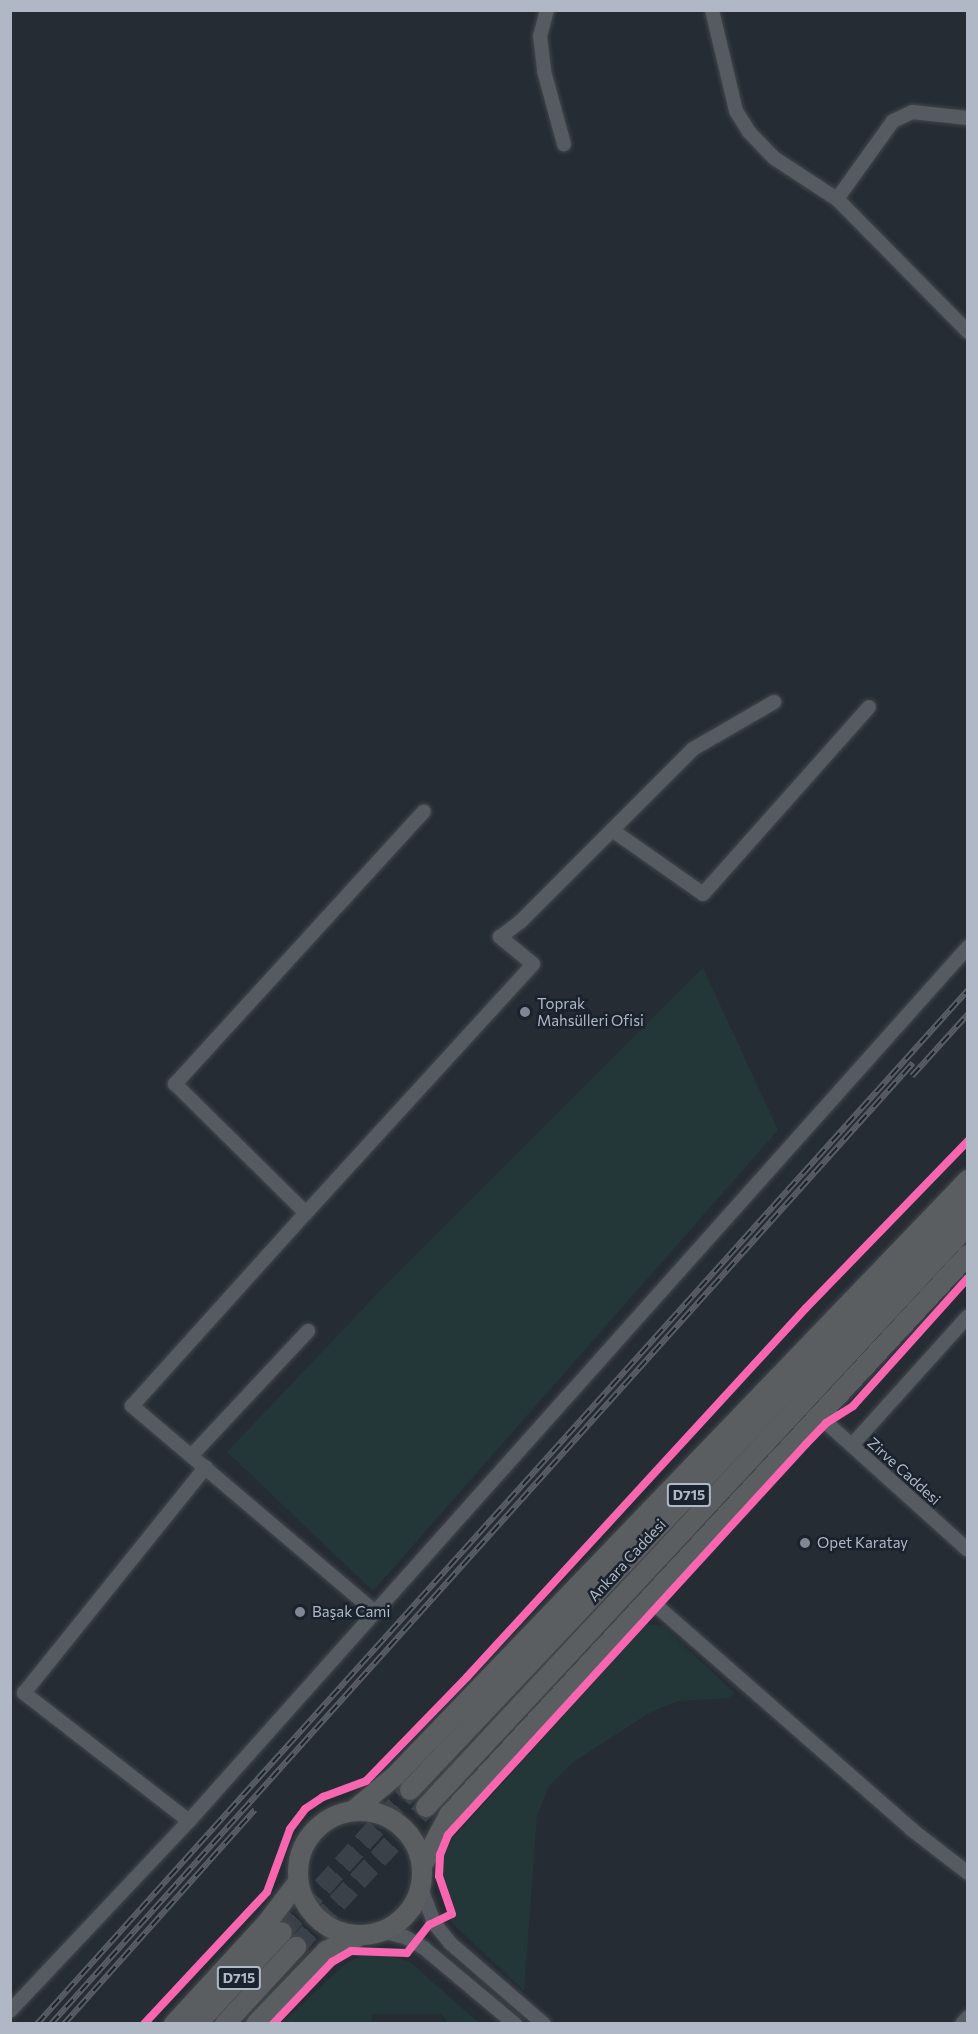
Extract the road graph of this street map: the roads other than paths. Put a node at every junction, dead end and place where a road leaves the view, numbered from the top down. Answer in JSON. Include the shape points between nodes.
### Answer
{"nodes":[{"id":1,"x":547,"y":10,"type":"edge"},
{"id":2,"x":712,"y":10,"type":"edge"},
{"id":3,"x":968,"y":118,"type":"edge"},
{"id":4,"x":564,"y":144,"type":"dead end"},
{"id":5,"x":837,"y":199,"type":"junction"},
{"id":6,"x":968,"y":332,"type":"edge"},
{"id":7,"x":774,"y":702,"type":"dead end"},
{"id":8,"x":869,"y":707,"type":"dead end"},
{"id":9,"x":424,"y":811,"type":"dead end"},
{"id":10,"x":612,"y":830,"type":"junction"},
{"id":11,"x":968,"y":947,"type":"edge"},
{"id":12,"x":968,"y":1180,"type":"edge"},
{"id":13,"x":968,"y":1199,"type":"edge"},
{"id":14,"x":306,"y":1213,"type":"junction"},
{"id":15,"x":968,"y":1225,"type":"edge"},
{"id":16,"x":968,"y":1255,"type":"edge"},
{"id":17,"x":968,"y":1316,"type":"edge"},
{"id":18,"x":308,"y":1331,"type":"dead end"},
{"id":19,"x":819,"y":1416,"type":"junction"},
{"id":20,"x":852,"y":1445,"type":"junction"},
{"id":21,"x":192,"y":1455,"type":"junction"},
{"id":22,"x":206,"y":1467,"type":"junction"},
{"id":23,"x":968,"y":1550,"type":"edge"},
{"id":24,"x":651,"y":1601,"type":"junction"},
{"id":25,"x":375,"y":1612,"type":"junction"},
{"id":26,"x":410,"y":1790,"type":"tunnel mouth"},
{"id":27,"x":426,"y":1807,"type":"tunnel mouth"},
{"id":28,"x":353,"y":1811,"type":"junction"},
{"id":29,"x":189,"y":1821,"type":"junction"},
{"id":30,"x":422,"y":1866,"type":"junction"},
{"id":31,"x":968,"y":1873,"type":"edge"},
{"id":32,"x":298,"y":1882,"type":"junction"},
{"id":33,"x":420,"y":1886,"type":"junction"},
{"id":34,"x":282,"y":1932,"type":"tunnel mouth"},
{"id":35,"x":373,"y":1933,"type":"junction"},
{"id":36,"x":296,"y":1947,"type":"tunnel mouth"},
{"id":37,"x":12,"y":2006,"type":"edge"},
{"id":38,"x":968,"y":2017,"type":"edge"},
{"id":39,"x":174,"y":2024,"type":"edge"},
{"id":40,"x":197,"y":2024,"type":"edge"},
{"id":41,"x":225,"y":2024,"type":"edge"},
{"id":42,"x":256,"y":2024,"type":"edge"},
{"id":43,"x":515,"y":2024,"type":"edge"},
{"id":44,"x":544,"y":2024,"type":"edge"},
{"id":45,"x":962,"y":2024,"type":"edge"}],
"edges":[{"from":1,"to":4,"type":"street","via":[[540,36]]},
{"from":2,"to":5,"type":"street","via":[[736,111],[749,132],[774,158]]},
{"from":3,"to":5,"type":"street","via":[[912,112],[893,121]]},
{"from":5,"to":6,"type":"street"},
{"from":7,"to":10,"type":"street","via":[[693,749]]},
{"from":8,"to":10,"type":"street","via":[[703,894]]},
{"from":9,"to":14,"type":"street","via":[[175,1084]]},
{"from":10,"to":14,"type":"street","via":[[500,938],[533,964]]},
{"from":11,"to":25,"type":"street"},
{"from":12,"to":28,"type":"highway","via":[[395,1776]]},
{"from":13,"to":26,"type":"highway","name":"Ankara Caddesi","number":"D715"},
{"from":14,"to":21,"type":"street","via":[[132,1406]]},
{"from":15,"to":27,"type":"highway","name":"Ankara Caddesi","number":"D715"},
{"from":16,"to":19,"type":"highway","number":"D715"},
{"from":17,"to":20,"type":"street"},
{"from":18,"to":21,"type":"street"},
{"from":19,"to":20,"type":"street","name":"Zirve Caddesi"},
{"from":19,"to":24,"type":"highway","number":"D715"},
{"from":20,"to":23,"type":"street","name":"Zirve Caddesi"},
{"from":21,"to":22,"type":"street"},
{"from":22,"to":25,"type":"street"},
{"from":22,"to":29,"type":"street","via":[[24,1693]]},
{"from":24,"to":30,"type":"highway","number":"D715","via":[[449,1815]]},
{"from":24,"to":31,"type":"street","via":[[910,1829]]},
{"from":25,"to":29,"type":"street"},
{"from":28,"to":30,"type":"highway","via":[[391,1819],[417,1847]]},
{"from":28,"to":32,"type":"highway","via":[[325,1822],[305,1844],[298,1863]]},
{"from":29,"to":37,"type":"street"},
{"from":30,"to":33,"type":"highway"},
{"from":32,"to":35,"type":"highway","via":[[304,1900],[321,1921],[346,1934]]},
{"from":32,"to":39,"type":"highway","via":[[266,1924]]},
{"from":33,"to":35,"type":"highway","via":[[410,1910]]},
{"from":33,"to":44,"type":"street","via":[[434,1923],[450,1943]]},
{"from":34,"to":40,"type":"highway","number":"D715"},
{"from":35,"to":42,"type":"highway","via":[[326,1951]]},
{"from":35,"to":43,"type":"street","via":[[405,1937],[424,1948]]},
{"from":36,"to":41,"type":"highway","number":"D715"},
{"from":38,"to":45,"type":"street"}]}
